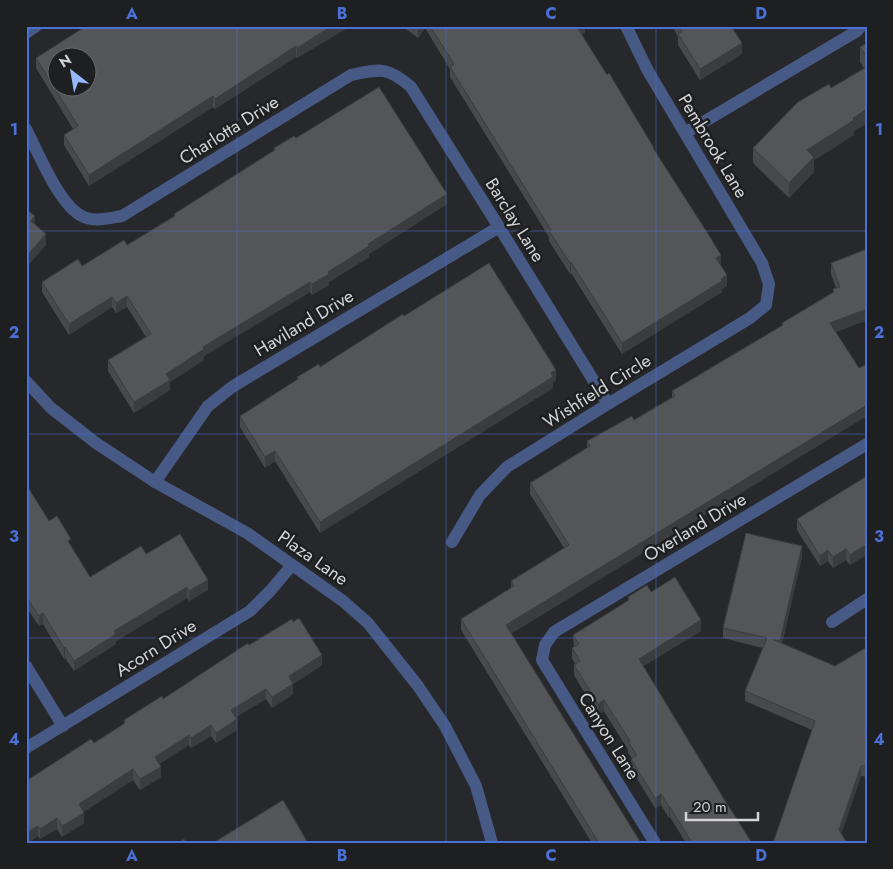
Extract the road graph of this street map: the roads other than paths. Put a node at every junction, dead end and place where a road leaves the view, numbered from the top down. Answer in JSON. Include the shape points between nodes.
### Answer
{"nodes":[{"id":1,"x":36,"y":26,"type":"edge"},
{"id":2,"x":626,"y":26,"type":"edge"},
{"id":3,"x":861,"y":26,"type":"edge"},
{"id":4,"x":26,"y":33,"type":"edge"},
{"id":5,"x":380,"y":69,"type":"joint"},
{"id":6,"x":26,"y":129,"type":"edge"},
{"id":7,"x":685,"y":133,"type":"junction"},
{"id":8,"x":499,"y":226,"type":"junction"},
{"id":9,"x":769,"y":284,"type":"joint"},
{"id":10,"x":26,"y":381,"type":"edge"},
{"id":11,"x":608,"y":404,"type":"junction"},
{"id":12,"x":867,"y":444,"type":"edge"},
{"id":13,"x":155,"y":482,"type":"junction"},
{"id":14,"x":452,"y":542,"type":"dead end"},
{"id":15,"x":292,"y":564,"type":"junction"},
{"id":16,"x":867,"y":599,"type":"edge"},
{"id":17,"x":832,"y":622,"type":"dead end"},
{"id":18,"x":545,"y":645,"type":"joint"},
{"id":19,"x":26,"y":666,"type":"edge"},
{"id":20,"x":63,"y":726,"type":"junction"},
{"id":21,"x":26,"y":748,"type":"edge"},
{"id":22,"x":492,"y":843,"type":"edge"},
{"id":23,"x":655,"y":843,"type":"edge"}],
"edges":[{"from":1,"to":4,"type":"street"},
{"from":2,"to":7,"type":"street","name":"Pembrook Lane"},
{"from":3,"to":7,"type":"street"},
{"from":5,"to":6,"type":"street","name":"Charlotta Drive","via":[[351,75],[122,216],[97,220],[80,216],[60,194]]},
{"from":5,"to":8,"type":"street","name":"Barclay Lane","via":[[397,75],[411,87]]},
{"from":7,"to":9,"type":"street","name":"Pembrook Lane","via":[[762,263]]},
{"from":8,"to":11,"type":"street","name":"Barclay Lane"},
{"from":8,"to":13,"type":"street","name":"Haviland Drive","via":[[232,387],[208,406]]},
{"from":9,"to":11,"type":"street","name":"Wishfield Circle","via":[[766,305],[750,318]]},
{"from":10,"to":13,"type":"street","name":"Plaza Lane","via":[[58,414]]},
{"from":11,"to":14,"type":"street","name":"Wishfield Circle","via":[[507,468],[480,495]]},
{"from":12,"to":18,"type":"street","name":"Overland Drive","via":[[554,632]]},
{"from":13,"to":15,"type":"street","name":"Plaza Lane","via":[[247,533]]},
{"from":15,"to":20,"type":"street","name":"Acorn Drive","via":[[250,611]]},
{"from":15,"to":22,"type":"street","name":"Plaza Lane","via":[[368,623],[418,686],[445,726],[476,786]]},
{"from":16,"to":17,"type":"street"},
{"from":18,"to":23,"type":"street","name":"Canyon Lane","via":[[542,660]]},
{"from":19,"to":20,"type":"street"},
{"from":20,"to":21,"type":"street","name":"Acorn Drive"}]}
